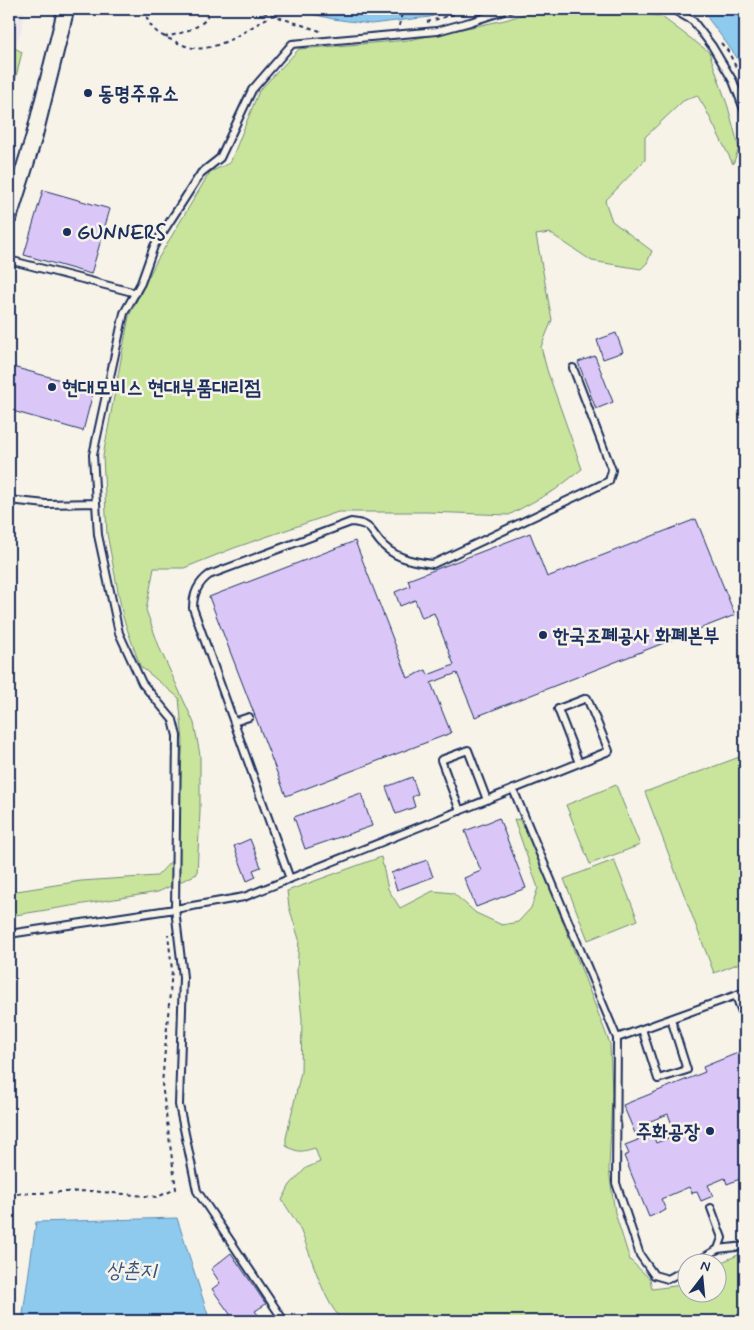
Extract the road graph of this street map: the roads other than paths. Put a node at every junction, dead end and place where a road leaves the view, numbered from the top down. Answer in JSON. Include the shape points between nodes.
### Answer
{"nodes":[{"id":1,"x":66,"y":9,"type":"edge"},
{"id":2,"x":510,"y":9,"type":"edge"},
{"id":3,"x":672,"y":9,"type":"edge"},
{"id":4,"x":745,"y":112,"type":"edge"},
{"id":5,"x":9,"y":217,"type":"edge"},
{"id":6,"x":9,"y":260,"type":"edge"},
{"id":7,"x":136,"y":293,"type":"junction"},
{"id":8,"x":573,"y":368,"type":"dead end"},
{"id":9,"x":9,"y":500,"type":"edge"},
{"id":10,"x":96,"y":503,"type":"junction"},
{"id":11,"x":249,"y":717,"type":"dead end"},
{"id":12,"x":234,"y":722,"type":"junction"},
{"id":13,"x":579,"y":763,"type":"junction"},
{"id":14,"x":513,"y":789,"type":"junction"},
{"id":15,"x":487,"y":800,"type":"junction"},
{"id":16,"x":460,"y":811,"type":"junction"},
{"id":17,"x":290,"y":879,"type":"junction"},
{"id":18,"x":175,"y":909,"type":"junction"},
{"id":19,"x":9,"y":934,"type":"edge"},
{"id":20,"x":745,"y":992,"type":"edge"},
{"id":21,"x":736,"y":996,"type":"junction"},
{"id":22,"x":670,"y":1019,"type":"junction"},
{"id":23,"x":745,"y":1020,"type":"edge"},
{"id":24,"x":642,"y":1029,"type":"junction"},
{"id":25,"x":616,"y":1038,"type":"junction"},
{"id":26,"x":710,"y":1208,"type":"dead end"},
{"id":27,"x":745,"y":1246,"type":"edge"},
{"id":28,"x":718,"y":1249,"type":"junction"},
{"id":29,"x":713,"y":1252,"type":"edge"},
{"id":30,"x":676,"y":1274,"type":"edge"},
{"id":31,"x":284,"y":1321,"type":"edge"}],
"edges":[{"from":1,"to":5,"type":"street","via":[[34,137]]},
{"from":2,"to":7,"type":"lane","via":[[437,31],[292,44],[252,90],[220,158],[201,172],[154,246]]},
{"from":3,"to":4,"type":"lane","via":[[693,21],[712,46]]},
{"from":6,"to":7,"type":"lane"},
{"from":7,"to":10,"type":"lane","via":[[124,313],[93,455]]},
{"from":8,"to":12,"type":"lane","via":[[612,470],[609,482],[432,564],[396,555],[362,523],[351,522],[209,575],[201,581],[193,608]]},
{"from":9,"to":10,"type":"lane","via":[[46,504]]},
{"from":10,"to":18,"type":"lane","via":[[98,535],[119,633],[142,683],[173,720],[176,736]]},
{"from":11,"to":12,"type":"lane"},
{"from":12,"to":17,"type":"lane"},
{"from":13,"to":13,"type":"lane","via":[[609,751],[587,698],[558,709]]},
{"from":13,"to":14,"type":"lane"},
{"from":14,"to":15,"type":"lane"},
{"from":14,"to":25,"type":"lane"},
{"from":15,"to":16,"type":"lane"},
{"from":15,"to":16,"type":"lane","via":[[468,750],[441,760]]},
{"from":16,"to":17,"type":"lane"},
{"from":17,"to":18,"type":"lane","via":[[244,897]]},
{"from":18,"to":19,"type":"lane"},
{"from":18,"to":31,"type":"lane","via":[[183,977],[179,1105],[198,1191]]},
{"from":20,"to":21,"type":"lane"},
{"from":21,"to":22,"type":"lane"},
{"from":21,"to":23,"type":"lane"},
{"from":22,"to":24,"type":"lane"},
{"from":22,"to":24,"type":"lane","via":[[687,1070],[658,1079]]},
{"from":24,"to":25,"type":"lane"},
{"from":25,"to":30,"type":"lane","via":[[616,1183],[640,1255],[654,1275],[668,1278]]},
{"from":26,"to":28,"type":"lane","via":[[722,1238]]},
{"from":27,"to":28,"type":"lane"},
{"from":28,"to":29,"type":"lane"}]}
